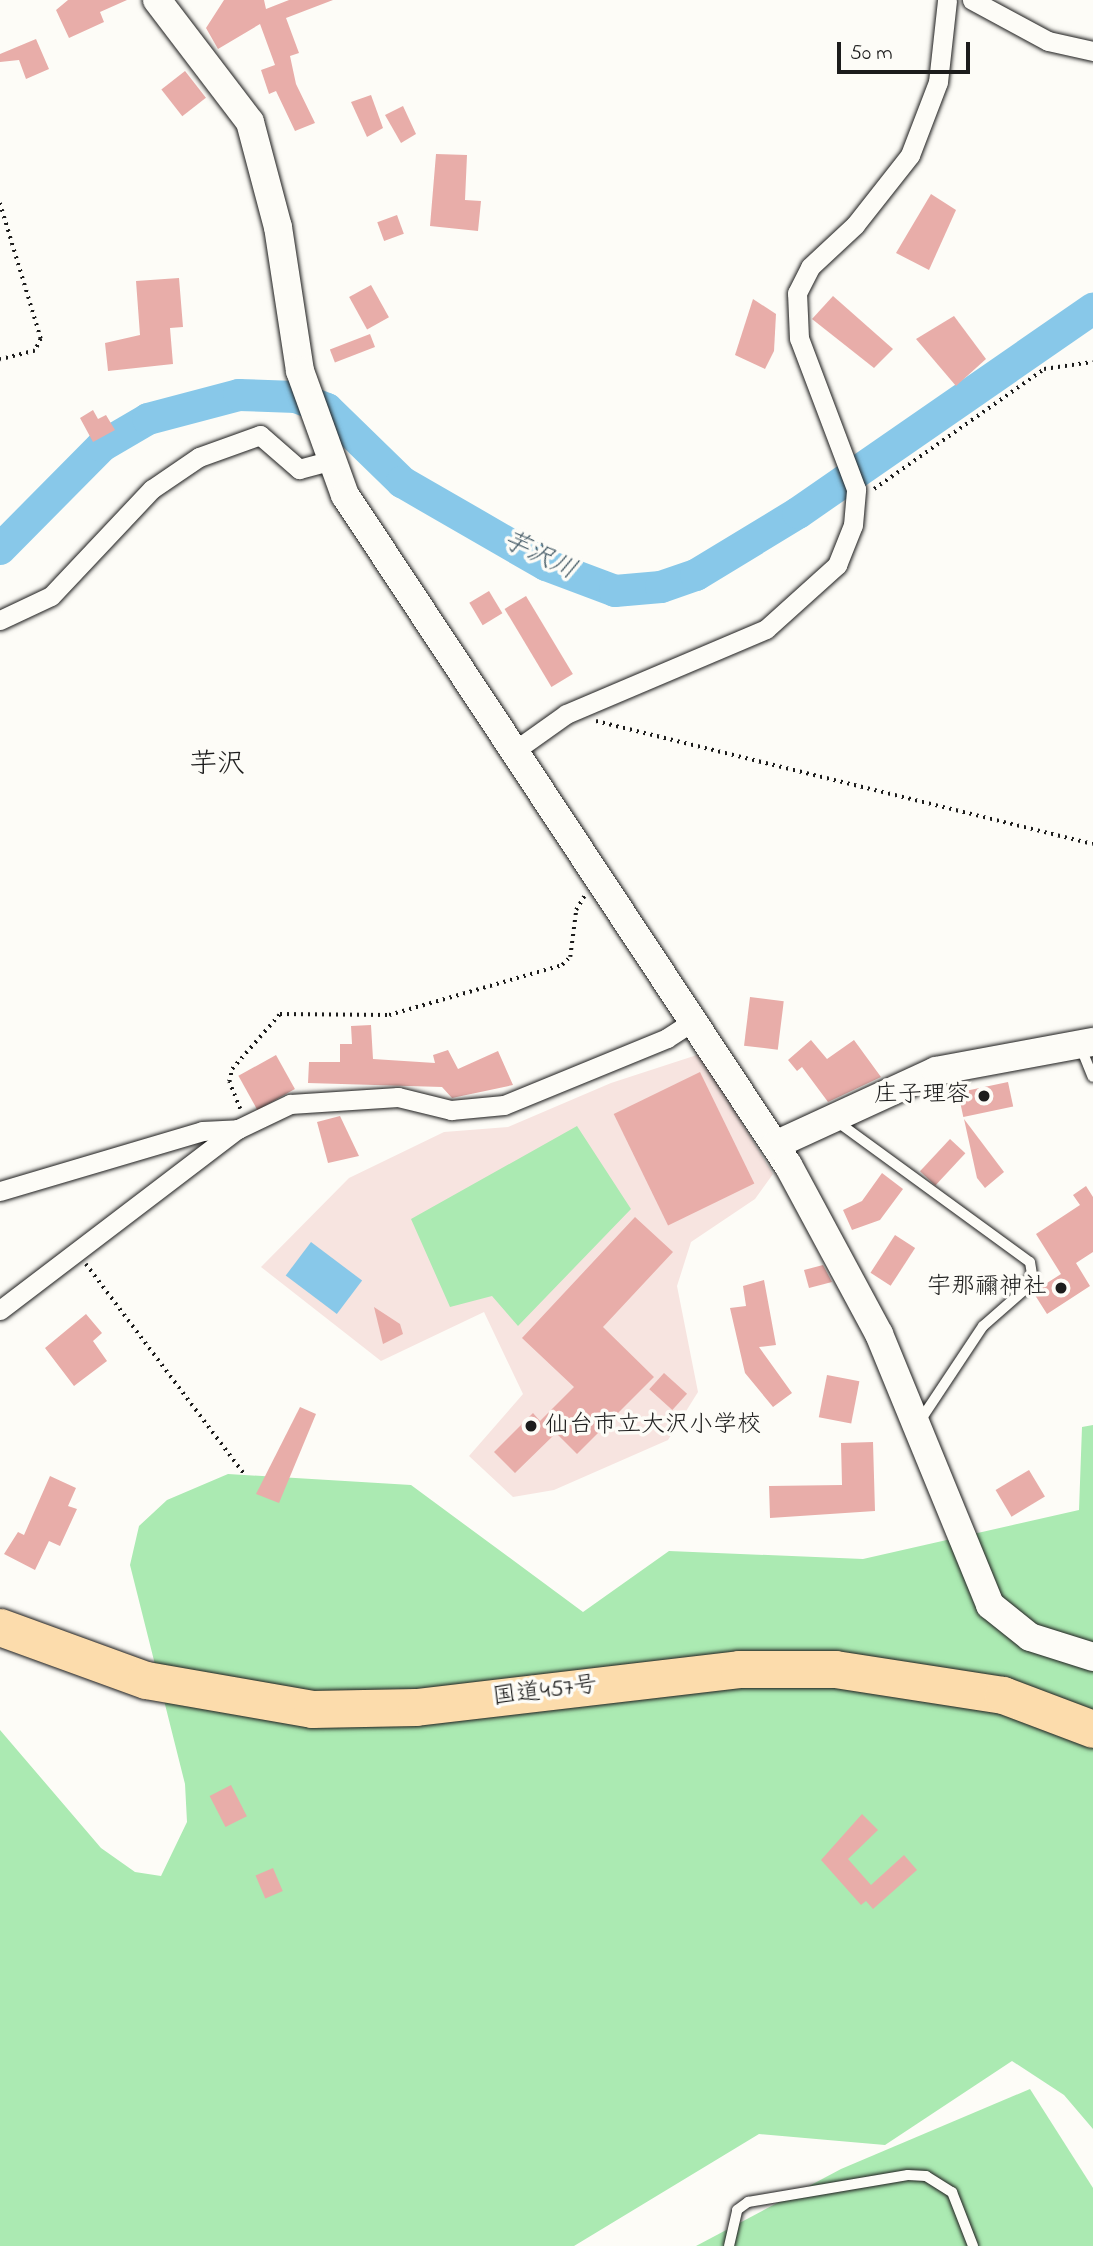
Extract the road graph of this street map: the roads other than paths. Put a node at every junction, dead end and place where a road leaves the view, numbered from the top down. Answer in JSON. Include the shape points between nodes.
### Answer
{"nodes":[{"id":1,"x":157,"y":0,"type":"edge"},
{"id":2,"x":947,"y":0,"type":"edge"},
{"id":3,"x":972,"y":0,"type":"edge"},
{"id":4,"x":1093,"y":51,"type":"edge"},
{"id":5,"x":328,"y":461,"type":"junction"},
{"id":6,"x":0,"y":620,"type":"edge"},
{"id":7,"x":517,"y":749,"type":"junction"},
{"id":8,"x":692,"y":1022,"type":"junction"},
{"id":9,"x":1086,"y":1043,"type":"edge"},
{"id":10,"x":1093,"y":1077,"type":"edge"},
{"id":11,"x":829,"y":1116,"type":"junction"},
{"id":12,"x":238,"y":1129,"type":"junction"},
{"id":13,"x":775,"y":1145,"type":"junction"},
{"id":14,"x":0,"y":1191,"type":"edge"},
{"id":15,"x":0,"y":1310,"type":"edge"},
{"id":16,"x":918,"y":1423,"type":"junction"},
{"id":17,"x":0,"y":1628,"type":"edge"},
{"id":18,"x":1093,"y":1657,"type":"edge"},
{"id":19,"x":1093,"y":1729,"type":"edge"},
{"id":20,"x":729,"y":2246,"type":"edge"},
{"id":21,"x":973,"y":2246,"type":"edge"}],
"edges":[{"from":1,"to":5,"type":"street","via":[[250,122],[278,227],[302,378]]},
{"from":2,"to":7,"type":"street","via":[[938,82],[910,155],[855,226],[810,267],[797,293],[799,338],[840,460],[857,495],[837,565],[766,629],[566,714]]},
{"from":3,"to":4,"type":"street","via":[[1048,41]]},
{"from":5,"to":6,"type":"street","via":[[299,469],[260,435],[199,457],[152,488],[51,596]]},
{"from":5,"to":7,"type":"street","via":[[375,544]]},
{"from":7,"to":8,"type":"street"},
{"from":8,"to":12,"type":"street","via":[[667,1038],[504,1105],[451,1110],[398,1097],[318,1098],[290,1104]]},
{"from":8,"to":13,"type":"street"},
{"from":9,"to":10,"type":"lane"},
{"from":9,"to":11,"type":"street","via":[[936,1071]]},
{"from":11,"to":13,"type":"street"},
{"from":11,"to":16,"type":"lane","via":[[1030,1262],[1032,1275],[1023,1291],[983,1326]]},
{"from":12,"to":14,"type":"street","via":[[202,1131]]},
{"from":12,"to":15,"type":"street"},
{"from":13,"to":16,"type":"street","via":[[879,1334]]},
{"from":16,"to":18,"type":"street","via":[[990,1605],[1030,1637]]},
{"from":17,"to":19,"type":"highway","name":"国道457号","via":[[145,1680],[312,1709],[416,1707],[739,1670],[835,1669],[1003,1695]]},
{"from":20,"to":21,"type":"lane","via":[[737,2210],[748,2202],[908,2175],[926,2176],[952,2192]]}]}
